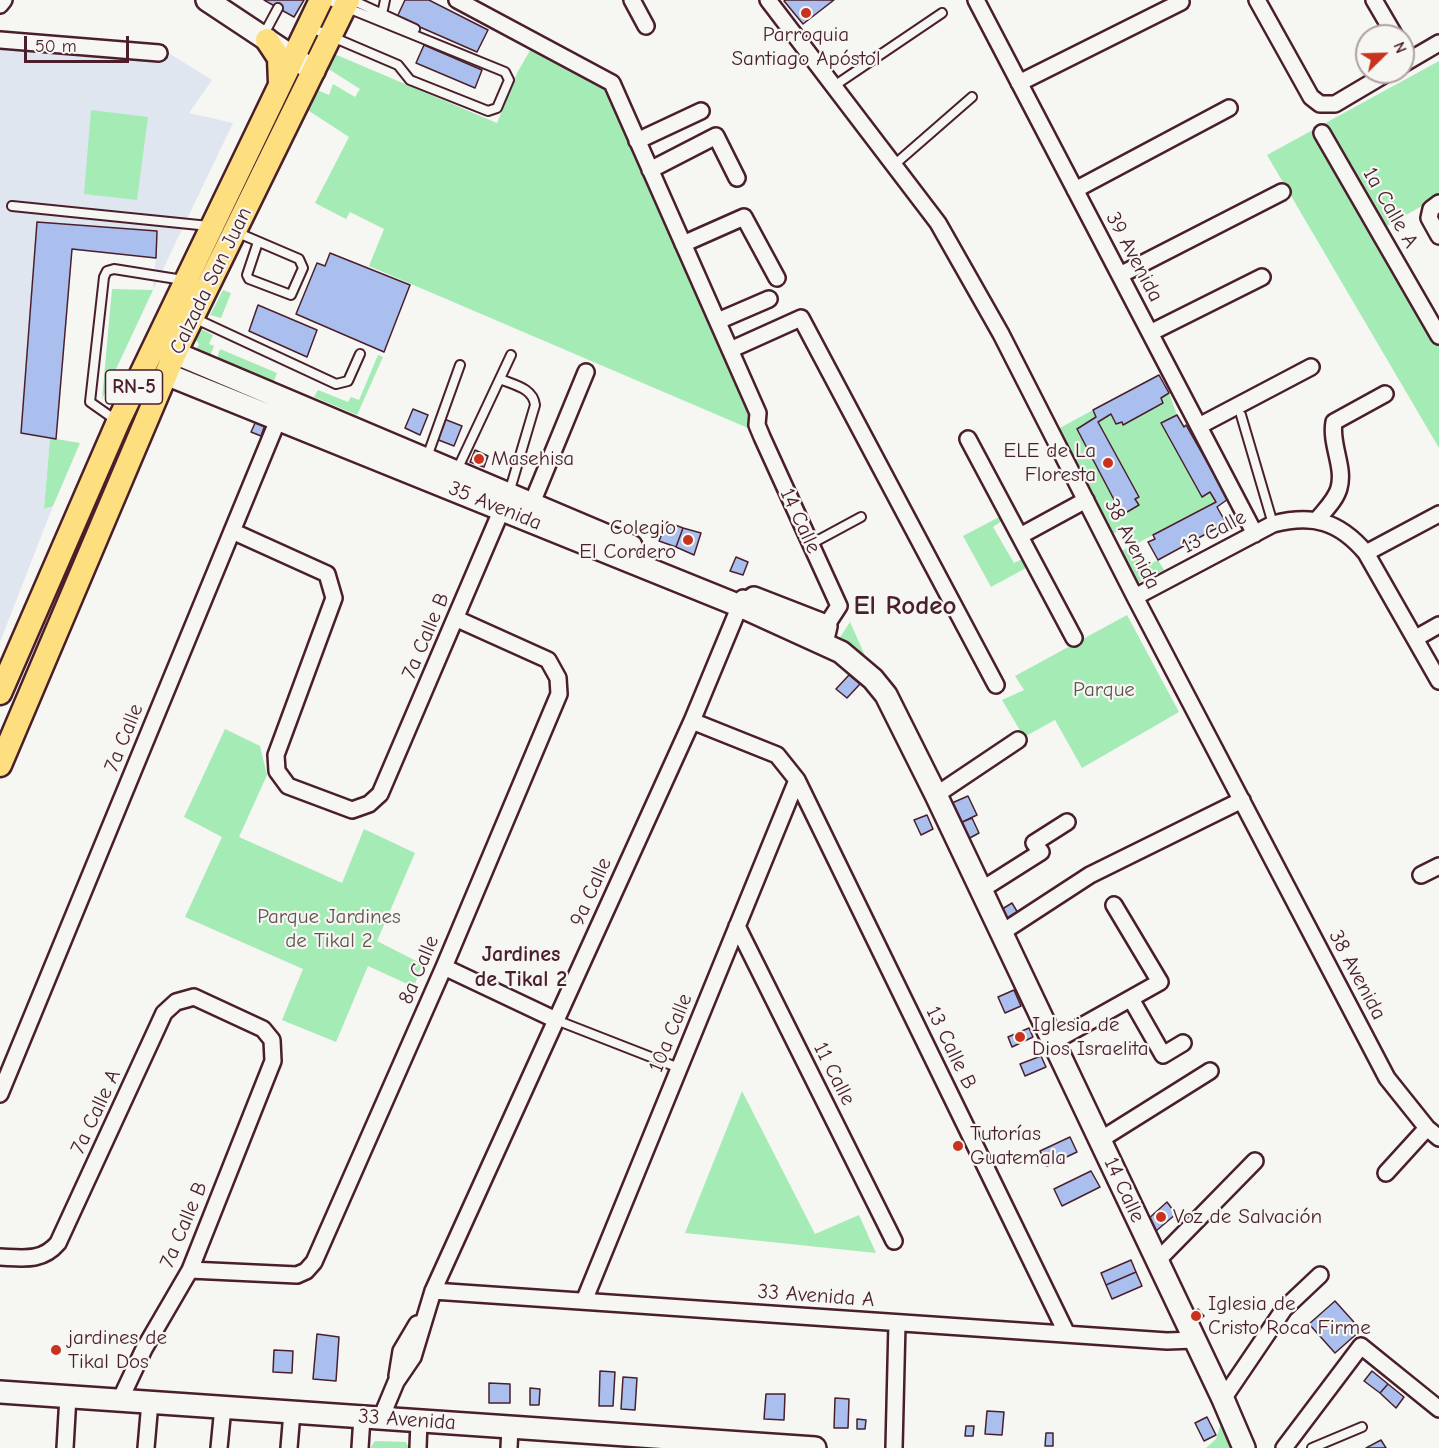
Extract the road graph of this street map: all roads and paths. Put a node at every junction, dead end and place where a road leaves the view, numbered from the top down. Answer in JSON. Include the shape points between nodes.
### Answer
{"nodes":[{"id":1,"x":4,"y":0,"type":"edge"},
{"id":2,"x":207,"y":0,"type":"edge"},
{"id":3,"x":321,"y":0,"type":"edge"},
{"id":4,"x":385,"y":0,"type":"edge"},
{"id":5,"x":457,"y":0,"type":"edge"},
{"id":6,"x":632,"y":0,"type":"edge"},
{"id":7,"x":976,"y":0,"type":"edge"},
{"id":8,"x":1257,"y":0,"type":"edge"},
{"id":9,"x":1374,"y":0,"type":"edge"},
{"id":10,"x":343,"y":2,"type":"edge"},
{"id":11,"x":772,"y":2,"type":"edge"},
{"id":12,"x":1181,"y":2,"type":"dead end"},
{"id":13,"x":0,"y":5,"type":"edge"},
{"id":14,"x":278,"y":8,"type":"dead end"},
{"id":15,"x":942,"y":13,"type":"dead end"},
{"id":16,"x":382,"y":14,"type":"junction"},
{"id":17,"x":1388,"y":24,"type":"edge"},
{"id":18,"x":646,"y":26,"type":"dead end"},
{"id":19,"x":308,"y":27,"type":"junction"},
{"id":20,"x":415,"y":29,"type":"dead end"},
{"id":21,"x":330,"y":36,"type":"junction"},
{"id":22,"x":265,"y":38,"type":"junction"},
{"id":23,"x":0,"y":40,"type":"edge"},
{"id":24,"x":1439,"y":43,"type":"edge"},
{"id":25,"x":159,"y":53,"type":"dead end"},
{"id":26,"x":1415,"y":54,"type":"edge"},
{"id":27,"x":293,"y":57,"type":"junction"},
{"id":28,"x":314,"y":70,"type":"junction"},
{"id":29,"x":1019,"y":83,"type":"junction"},
{"id":30,"x":1369,"y":84,"type":"edge"},
{"id":31,"x":280,"y":86,"type":"junction"},
{"id":32,"x":834,"y":87,"type":"junction"},
{"id":33,"x":972,"y":97,"type":"dead end"},
{"id":34,"x":1229,"y":108,"type":"dead end"},
{"id":35,"x":701,"y":111,"type":"dead end"},
{"id":36,"x":1322,"y":133,"type":"dead end"},
{"id":37,"x":637,"y":141,"type":"junction"},
{"id":38,"x":892,"y":166,"type":"junction"},
{"id":39,"x":650,"y":170,"type":"junction"},
{"id":40,"x":737,"y":178,"type":"dead end"},
{"id":41,"x":1075,"y":190,"type":"junction"},
{"id":42,"x":1282,"y":192,"type":"dead end"},
{"id":43,"x":1439,"y":202,"type":"edge"},
{"id":44,"x":12,"y":206,"type":"dead end"},
{"id":45,"x":210,"y":226,"type":"junction"},
{"id":46,"x":235,"y":232,"type":"junction"},
{"id":47,"x":1439,"y":236,"type":"edge"},
{"id":48,"x":258,"y":242,"type":"junction"},
{"id":49,"x":683,"y":244,"type":"junction"},
{"id":50,"x":1120,"y":275,"type":"junction"},
{"id":51,"x":1262,"y":277,"type":"dead end"},
{"id":52,"x":777,"y":278,"type":"dead end"},
{"id":53,"x":184,"y":280,"type":"junction"},
{"id":54,"x":769,"y":299,"type":"dead end"},
{"id":55,"x":193,"y":317,"type":"junction"},
{"id":56,"x":718,"y":321,"type":"junction"},
{"id":57,"x":1150,"y":333,"type":"junction"},
{"id":58,"x":1439,"y":336,"type":"edge"},
{"id":59,"x":730,"y":350,"type":"junction"},
{"id":60,"x":175,"y":353,"type":"junction"},
{"id":61,"x":360,"y":354,"type":"dead end"},
{"id":62,"x":511,"y":355,"type":"dead end"},
{"id":63,"x":460,"y":365,"type":"dead end"},
{"id":64,"x":1311,"y":367,"type":"dead end"},
{"id":65,"x":586,"y":372,"type":"dead end"},
{"id":66,"x":166,"y":374,"type":"junction"},
{"id":67,"x":500,"y":379,"type":"junction"},
{"id":68,"x":1385,"y":393,"type":"dead end"},
{"id":69,"x":283,"y":408,"type":"junction"},
{"id":70,"x":1240,"y":416,"type":"dead end"},
{"id":71,"x":118,"y":422,"type":"junction"},
{"id":72,"x":1199,"y":426,"type":"junction"},
{"id":73,"x":968,"y":439,"type":"dead end"},
{"id":74,"x":427,"y":459,"type":"junction"},
{"id":75,"x":456,"y":471,"type":"junction"},
{"id":76,"x":1086,"y":500,"type":"junction"},
{"id":77,"x":505,"y":501,"type":"junction"},
{"id":78,"x":532,"y":503,"type":"junction"},
{"id":79,"x":1439,"y":514,"type":"edge"},
{"id":80,"x":861,"y":517,"type":"dead end"},
{"id":81,"x":1317,"y":520,"type":"junction"},
{"id":82,"x":1273,"y":524,"type":"junction"},
{"id":83,"x":232,"y":531,"type":"junction"},
{"id":84,"x":1255,"y":534,"type":"junction"},
{"id":85,"x":1020,"y":536,"type":"junction"},
{"id":86,"x":811,"y":544,"type":"junction"},
{"id":87,"x":1366,"y":553,"type":"junction"},
{"id":88,"x":1135,"y":597,"type":"junction"},
{"id":89,"x":742,"y":600,"type":"junction"},
{"id":90,"x":457,"y":619,"type":"junction"},
{"id":91,"x":1439,"y":625,"type":"edge"},
{"id":92,"x":824,"y":634,"type":"junction"},
{"id":93,"x":1074,"y":638,"type":"dead end"},
{"id":94,"x":1416,"y":638,"type":"junction"},
{"id":95,"x":1439,"y":681,"type":"edge"},
{"id":96,"x":996,"y":685,"type":"dead end"},
{"id":97,"x":0,"y":691,"type":"edge"},
{"id":98,"x":692,"y":721,"type":"junction"},
{"id":99,"x":1018,"y":740,"type":"dead end"},
{"id":100,"x":0,"y":765,"type":"edge"},
{"id":101,"x":797,"y":780,"type":"junction"},
{"id":102,"x":936,"y":795,"type":"junction"},
{"id":103,"x":1242,"y":800,"type":"junction"},
{"id":104,"x":1067,"y":822,"type":"dead end"},
{"id":105,"x":1439,"y":866,"type":"edge"},
{"id":106,"x":1421,"y":875,"type":"dead end"},
{"id":107,"x":981,"y":890,"type":"junction"},
{"id":108,"x":1114,"y":904,"type":"dead end"},
{"id":109,"x":737,"y":926,"type":"junction"},
{"id":110,"x":1001,"y":933,"type":"junction"},
{"id":111,"x":444,"y":967,"type":"junction"},
{"id":112,"x":1131,"y":999,"type":"junction"},
{"id":113,"x":556,"y":1020,"type":"junction"},
{"id":114,"x":1053,"y":1042,"type":"junction"},
{"id":115,"x":1183,"y":1043,"type":"dead end"},
{"id":116,"x":273,"y":1061,"type":"joint"},
{"id":117,"x":679,"y":1068,"type":"junction"},
{"id":118,"x":1210,"y":1071,"type":"dead end"},
{"id":119,"x":0,"y":1094,"type":"edge"},
{"id":120,"x":1427,"y":1128,"type":"junction"},
{"id":121,"x":1439,"y":1138,"type":"edge"},
{"id":122,"x":1100,"y":1140,"type":"junction"},
{"id":123,"x":1255,"y":1161,"type":"dead end"},
{"id":124,"x":1386,"y":1173,"type":"dead end"},
{"id":125,"x":894,"y":1241,"type":"dead end"},
{"id":126,"x":0,"y":1257,"type":"edge"},
{"id":127,"x":1157,"y":1261,"type":"junction"},
{"id":128,"x":190,"y":1270,"type":"junction"},
{"id":129,"x":1320,"y":1275,"type":"dead end"},
{"id":130,"x":431,"y":1298,"type":"junction"},
{"id":131,"x":584,"y":1301,"type":"junction"},
{"id":132,"x":897,"y":1323,"type":"junction"},
{"id":133,"x":1067,"y":1334,"type":"junction"},
{"id":134,"x":1195,"y":1340,"type":"junction"},
{"id":135,"x":0,"y":1392,"type":"edge"},
{"id":136,"x":68,"y":1396,"type":"junction"},
{"id":137,"x":1223,"y":1399,"type":"junction"},
{"id":138,"x":120,"y":1400,"type":"junction"},
{"id":139,"x":150,"y":1402,"type":"junction"},
{"id":140,"x":223,"y":1407,"type":"junction"},
{"id":141,"x":1439,"y":1409,"type":"edge"},
{"id":142,"x":292,"y":1412,"type":"junction"},
{"id":143,"x":371,"y":1417,"type":"junction"},
{"id":144,"x":419,"y":1421,"type":"junction"},
{"id":145,"x":1362,"y":1427,"type":"dead end"},
{"id":146,"x":509,"y":1437,"type":"edge"},
{"id":147,"x":583,"y":1440,"type":"edge"},
{"id":148,"x":654,"y":1442,"type":"edge"},
{"id":149,"x":726,"y":1445,"type":"edge"},
{"id":150,"x":65,"y":1448,"type":"edge"},
{"id":151,"x":146,"y":1448,"type":"edge"},
{"id":152,"x":219,"y":1448,"type":"edge"},
{"id":153,"x":289,"y":1448,"type":"edge"},
{"id":154,"x":360,"y":1448,"type":"edge"},
{"id":155,"x":418,"y":1448,"type":"edge"},
{"id":156,"x":803,"y":1448,"type":"edge"},
{"id":157,"x":894,"y":1448,"type":"edge"},
{"id":158,"x":1244,"y":1448,"type":"edge"},
{"id":159,"x":1284,"y":1448,"type":"edge"},
{"id":160,"x":1312,"y":1448,"type":"edge"}],
"edges":[{"from":1,"to":13,"type":"street"},
{"from":2,"to":22,"type":"street"},
{"from":3,"to":19,"type":"main road","name":"Calzada San Juan","number":"RN-5"},
{"from":4,"to":16,"type":"lane"},
{"from":5,"to":37,"type":"street","name":"14 Calle","via":[[609,80]]},
{"from":6,"to":18,"type":"street"},
{"from":7,"to":29,"type":"street","name":"39 Avenida"},
{"from":8,"to":30,"type":"street","via":[[1311,97],[1320,104],[1335,104]]},
{"from":9,"to":17,"type":"street"},
{"from":10,"to":16,"type":"lane"},
{"from":10,"to":21,"type":"main road","name":"Calzada San Juan","number":"RN-5"},
{"from":10,"to":21,"type":"lane","via":[[505,72],[509,80],[497,108],[488,111],[410,80],[398,65]]},
{"from":11,"to":32,"type":"street","name":"38 Avenida"},
{"from":12,"to":29,"type":"street"},
{"from":14,"to":22,"type":"lane"},
{"from":15,"to":32,"type":"lane"},
{"from":16,"to":20,"type":"lane"},
{"from":19,"to":21,"type":"lane"},
{"from":19,"to":27,"type":"main road","name":"Calzada San Juan","number":"RN-5"},
{"from":21,"to":28,"type":"main road","name":"Calzada San Juan","number":"RN-5"},
{"from":22,"to":27,"type":"street"},
{"from":22,"to":31,"type":"main road","via":[[279,58]]},
{"from":23,"to":25,"type":"street"},
{"from":24,"to":26,"type":"street"},
{"from":27,"to":28,"type":"street"},
{"from":27,"to":31,"type":"main road","name":"Calzada San Juan","number":"RN-5"},
{"from":28,"to":46,"type":"main road","name":"Calzada San Juan","number":"RN-5"},
{"from":29,"to":41,"type":"street","name":"39 Avenida"},
{"from":31,"to":45,"type":"main road","name":"Calzada San Juan","number":"RN-5"},
{"from":32,"to":38,"type":"street","name":"38 Avenida"},
{"from":33,"to":38,"type":"lane"},
{"from":34,"to":41,"type":"street"},
{"from":35,"to":37,"type":"street"},
{"from":36,"to":58,"type":"street","name":"1a Calle A"},
{"from":37,"to":39,"type":"street","name":"14 Calle"},
{"from":38,"to":76,"type":"street","name":"38 Avenida","via":[[944,233]]},
{"from":39,"to":40,"type":"street","via":[[716,136]]},
{"from":39,"to":49,"type":"street","name":"14 Calle"},
{"from":41,"to":50,"type":"street","name":"39 Avenida"},
{"from":42,"to":50,"type":"street"},
{"from":43,"to":47,"type":"street","via":[[1431,208],[1429,218]]},
{"from":44,"to":45,"type":"lane"},
{"from":45,"to":53,"type":"main road","name":"Calzada San Juan","number":"RN-5"},
{"from":46,"to":48,"type":"lane"},
{"from":46,"to":55,"type":"main road","name":"Calzada San Juan","number":"RN-5"},
{"from":48,"to":48,"type":"lane","via":[[302,264],[291,295],[247,276]]},
{"from":49,"to":52,"type":"street","via":[[744,217]]},
{"from":49,"to":56,"type":"street","name":"14 Calle"},
{"from":50,"to":57,"type":"street","name":"39 Avenida"},
{"from":51,"to":57,"type":"street"},
{"from":53,"to":71,"type":"main road","name":"Calzada San Juan","number":"RN-5"},
{"from":53,"to":71,"type":"lane","via":[[107,270],[90,402]]},
{"from":54,"to":56,"type":"street"},
{"from":55,"to":60,"type":"main road","name":"Calzada San Juan","number":"RN-5"},
{"from":55,"to":61,"type":"lane","via":[[336,384],[348,381]]},
{"from":56,"to":59,"type":"street","name":"14 Calle"},
{"from":57,"to":72,"type":"street","name":"39 Avenida"},
{"from":59,"to":86,"type":"street","name":"14 Calle","via":[[758,413],[762,437]]},
{"from":59,"to":96,"type":"street","via":[[801,318]]},
{"from":60,"to":66,"type":"main road","name":"Calzada San Juan","number":"RN-5"},
{"from":60,"to":69,"type":"street","name":"35 Avenida"},
{"from":62,"to":67,"type":"lane"},
{"from":63,"to":74,"type":"lane"},
{"from":64,"to":72,"type":"street"},
{"from":65,"to":78,"type":"street"},
{"from":66,"to":69,"type":"street","name":"35 Avenida"},
{"from":66,"to":100,"type":"main road","name":"Calzada San Juan","number":"RN-5"},
{"from":67,"to":75,"type":"lane"},
{"from":67,"to":77,"type":"lane","via":[[529,391],[536,405]]},
{"from":68,"to":81,"type":"street","via":[[1334,422],[1339,489]]},
{"from":69,"to":74,"type":"street","name":"35 Avenida"},
{"from":69,"to":77,"type":"street","name":"35 Avenida"},
{"from":69,"to":83,"type":"street","name":"7a Calle"},
{"from":70,"to":82,"type":"lane"},
{"from":71,"to":97,"type":"main road","name":"Calzada San Juan","number":"RN-5"},
{"from":72,"to":84,"type":"street","name":"39 Avenida"},
{"from":73,"to":85,"type":"street"},
{"from":74,"to":75,"type":"street","name":"35 Avenida"},
{"from":75,"to":77,"type":"street","name":"35 Avenida"},
{"from":76,"to":85,"type":"street"},
{"from":76,"to":88,"type":"street","name":"38 Avenida"},
{"from":77,"to":78,"type":"street","name":"35 Avenida"},
{"from":77,"to":89,"type":"street","name":"35 Avenida"},
{"from":77,"to":90,"type":"street","name":"7a Calle B"},
{"from":78,"to":89,"type":"street","name":"35 Avenida"},
{"from":79,"to":87,"type":"street"},
{"from":80,"to":86,"type":"lane"},
{"from":81,"to":82,"type":"street","name":"13 Calle"},
{"from":81,"to":87,"type":"street","via":[[1352,537]]},
{"from":82,"to":84,"type":"street","name":"13 Calle"},
{"from":83,"to":90,"type":"street","name":"7a Calle B","via":[[327,574],[334,598],[276,755],[277,771],[288,786],[352,810],[369,804],[380,794]]},
{"from":83,"to":119,"type":"street","name":"7a Calle"},
{"from":84,"to":88,"type":"street","name":"13 Calle"},
{"from":85,"to":93,"type":"street"},
{"from":86,"to":92,"type":"street","name":"14 Calle","via":[[839,606]]},
{"from":87,"to":94,"type":"street"},
{"from":88,"to":103,"type":"street","name":"38 Avenida"},
{"from":89,"to":92,"type":"street","name":"35 Avenida"},
{"from":89,"to":98,"type":"street","name":"9a Calle"},
{"from":90,"to":111,"type":"street","name":"8a Calle","via":[[548,660],[558,678],[559,694]]},
{"from":91,"to":94,"type":"street"},
{"from":92,"to":102,"type":"street","name":"14 Calle","via":[[886,695]]},
{"from":94,"to":95,"type":"street"},
{"from":98,"to":101,"type":"street","name":"13 Calle B","via":[[777,756]]},
{"from":98,"to":113,"type":"street","name":"9a Calle"},
{"from":99,"to":102,"type":"street"},
{"from":101,"to":109,"type":"street","name":"10a Calle"},
{"from":101,"to":133,"type":"street","name":"13 Calle B"},
{"from":102,"to":107,"type":"street","name":"14 Calle"},
{"from":103,"to":110,"type":"street","via":[[1090,875]]},
{"from":103,"to":120,"type":"street","name":"38 Avenida","via":[[1387,1078]]},
{"from":104,"to":107,"type":"street","via":[[1034,843],[1041,852]]},
{"from":105,"to":106,"type":"street"},
{"from":107,"to":110,"type":"street","name":"14 Calle"},
{"from":108,"to":112,"type":"street","via":[[1160,982]]},
{"from":109,"to":117,"type":"street","name":"10a Calle"},
{"from":109,"to":125,"type":"street","name":"11 Calle"},
{"from":110,"to":114,"type":"street","name":"14 Calle"},
{"from":111,"to":113,"type":"street"},
{"from":111,"to":128,"type":"street","name":"8a Calle","via":[[314,1262],[297,1275]]},
{"from":112,"to":114,"type":"street"},
{"from":112,"to":115,"type":"street","via":[[1163,1055]]},
{"from":113,"to":117,"type":"lane"},
{"from":113,"to":130,"type":"street","name":"9a Calle"},
{"from":114,"to":122,"type":"street","name":"14 Calle"},
{"from":116,"to":126,"type":"street","name":"7a Calle A","via":[[272,1040],[263,1029],[194,997],[176,1002],[164,1013],[58,1243],[41,1257]]},
{"from":116,"to":128,"type":"street","name":"7a Calle B"},
{"from":117,"to":131,"type":"street","name":"10a Calle"},
{"from":118,"to":122,"type":"street"},
{"from":120,"to":121,"type":"street","name":"38 Avenida"},
{"from":120,"to":124,"type":"street"},
{"from":122,"to":127,"type":"street","name":"14 Calle"},
{"from":123,"to":127,"type":"street"},
{"from":127,"to":134,"type":"street","name":"14 Calle"},
{"from":128,"to":138,"type":"street","name":"7a Calle B","via":[[144,1349]]},
{"from":129,"to":137,"type":"street","via":[[1284,1310]]},
{"from":130,"to":131,"type":"street","name":"33 Avenida A"},
{"from":130,"to":143,"type":"street","name":"9a Calle","via":[[413,1357]]},
{"from":131,"to":132,"type":"street","name":"33 Avenida A"},
{"from":132,"to":133,"type":"street","name":"33 Avenida A"},
{"from":132,"to":157,"type":"street"},
{"from":133,"to":134,"type":"street","name":"33 Avenida A"},
{"from":134,"to":137,"type":"street","name":"14 Calle"},
{"from":135,"to":136,"type":"street","name":"33 Avenida"},
{"from":136,"to":138,"type":"street","name":"33 Avenida"},
{"from":136,"to":150,"type":"street"},
{"from":137,"to":158,"type":"street","name":"14 Calle"},
{"from":138,"to":139,"type":"street","name":"33 Avenida"},
{"from":139,"to":140,"type":"street","name":"33 Avenida"},
{"from":139,"to":151,"type":"street"},
{"from":140,"to":142,"type":"street","name":"33 Avenida"},
{"from":140,"to":152,"type":"street"},
{"from":141,"to":159,"type":"street","via":[[1361,1346]]},
{"from":142,"to":143,"type":"street","name":"33 Avenida"},
{"from":142,"to":153,"type":"street"},
{"from":143,"to":144,"type":"street","name":"33 Avenida"},
{"from":143,"to":154,"type":"street","name":"9a Calle"},
{"from":144,"to":146,"type":"street","name":"33 Avenida"},
{"from":144,"to":155,"type":"street"},
{"from":145,"to":160,"type":"lane"},
{"from":146,"to":147,"type":"street","name":"33 Avenida"},
{"from":147,"to":148,"type":"street","name":"33 Avenida"},
{"from":148,"to":149,"type":"street","name":"33 Avenida"},
{"from":149,"to":156,"type":"street","name":"33 Avenida"}]}
